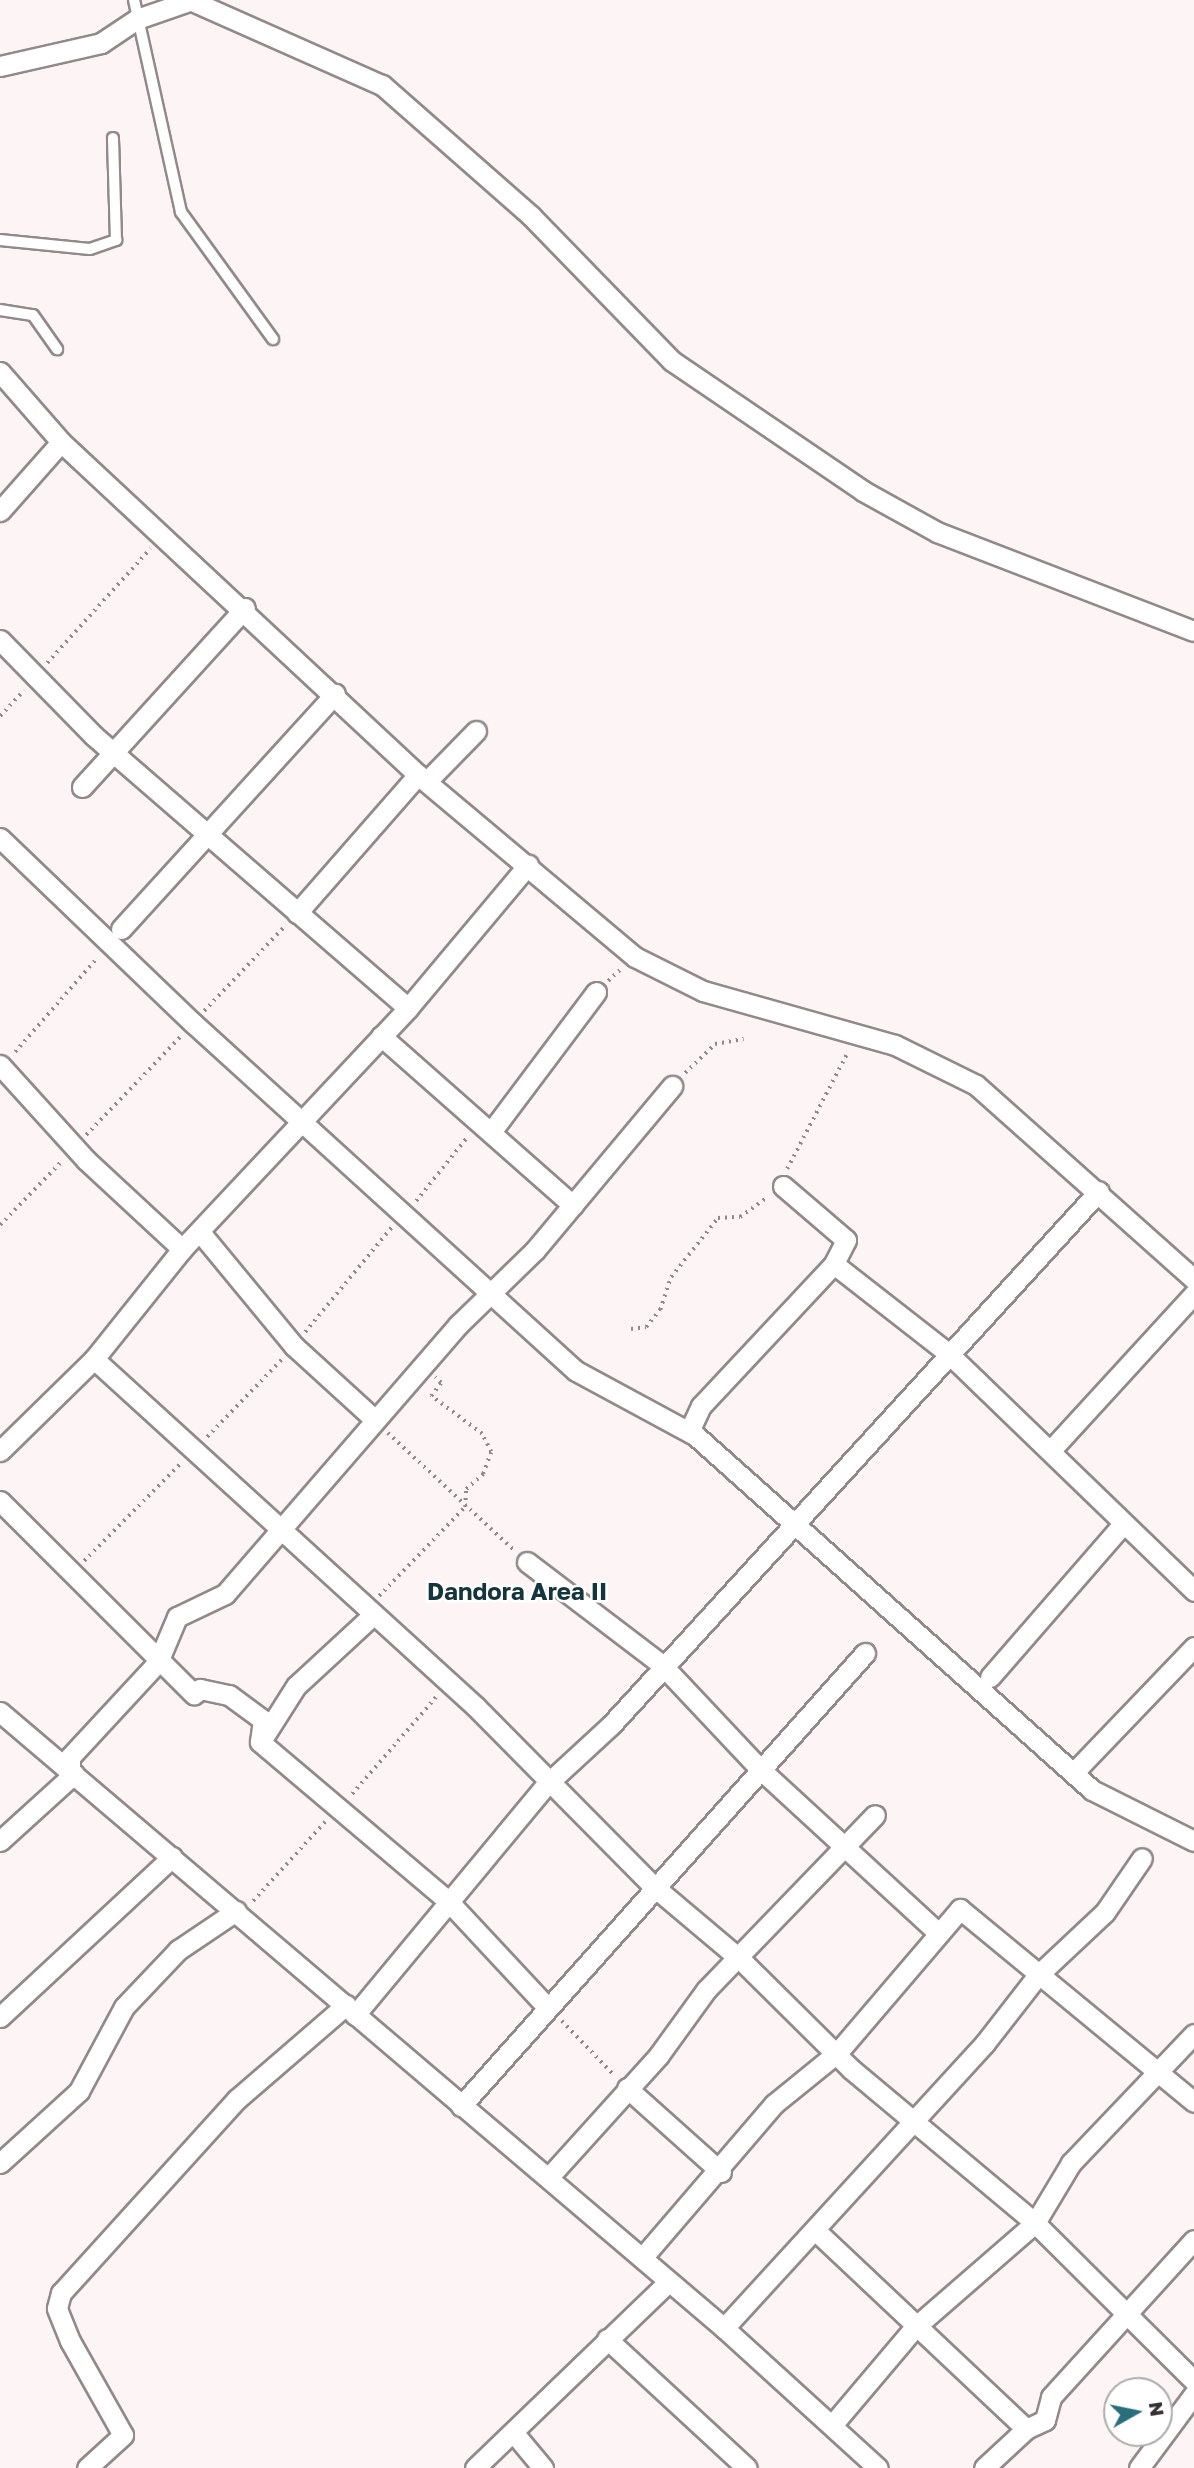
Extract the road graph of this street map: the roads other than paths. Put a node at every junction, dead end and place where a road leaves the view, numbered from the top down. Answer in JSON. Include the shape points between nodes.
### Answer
{"nodes":[{"id":1,"x":192,"y":1,"type":"edge"},
{"id":2,"x":136,"y":10,"type":"edge"},
{"id":3,"x":0,"y":66,"type":"edge"},
{"id":4,"x":113,"y":138,"type":"dead end"},
{"id":5,"x":0,"y":240,"type":"edge"},
{"id":6,"x":0,"y":310,"type":"edge"},
{"id":7,"x":273,"y":339,"type":"dead end"},
{"id":8,"x":57,"y":349,"type":"dead end"},
{"id":9,"x":0,"y":372,"type":"edge"},
{"id":10,"x":61,"y":442,"type":"junction"},
{"id":11,"x":0,"y":511,"type":"edge"},
{"id":12,"x":245,"y":608,"type":"junction"},
{"id":13,"x":1194,"y":631,"type":"edge"},
{"id":14,"x":0,"y":640,"type":"edge"},
{"id":15,"x":335,"y":694,"type":"junction"},
{"id":16,"x":476,"y":731,"type":"dead end"},
{"id":17,"x":114,"y":753,"type":"junction"},
{"id":18,"x":423,"y":778,"type":"junction"},
{"id":19,"x":82,"y":787,"type":"dead end"},
{"id":20,"x":207,"y":835,"type":"junction"},
{"id":21,"x":0,"y":838,"type":"edge"},
{"id":22,"x":528,"y":864,"type":"junction"},
{"id":23,"x":297,"y":913,"type":"junction"},
{"id":24,"x":115,"y":937,"type":"junction"},
{"id":25,"x":596,"y":992,"type":"road end"},
{"id":26,"x":408,"y":1008,"type":"junction"},
{"id":27,"x":381,"y":1036,"type":"junction"},
{"id":28,"x":1,"y":1068,"type":"edge"},
{"id":29,"x":672,"y":1086,"type":"road end"},
{"id":30,"x":301,"y":1123,"type":"junction"},
{"id":31,"x":491,"y":1132,"type":"junction"},
{"id":32,"x":783,"y":1186,"type":"road end"},
{"id":33,"x":1099,"y":1191,"type":"junction"},
{"id":34,"x":573,"y":1205,"type":"junction"},
{"id":35,"x":200,"y":1232,"type":"junction"},
{"id":36,"x":182,"y":1249,"type":"junction"},
{"id":37,"x":834,"y":1264,"type":"junction"},
{"id":38,"x":1194,"y":1279,"type":"edge"},
{"id":39,"x":489,"y":1294,"type":"junction"},
{"id":40,"x":1194,"y":1294,"type":"edge"},
{"id":41,"x":948,"y":1354,"type":"junction"},
{"id":42,"x":94,"y":1359,"type":"junction"},
{"id":43,"x":374,"y":1419,"type":"junction"},
{"id":44,"x":693,"y":1423,"type":"dead end"},
{"id":45,"x":1051,"y":1450,"type":"junction"},
{"id":46,"x":0,"y":1451,"type":"edge"},
{"id":47,"x":0,"y":1502,"type":"edge"},
{"id":48,"x":793,"y":1522,"type":"junction"},
{"id":49,"x":1122,"y":1525,"type":"junction"},
{"id":50,"x":278,"y":1532,"type":"junction"},
{"id":51,"x":527,"y":1562,"type":"road end"},
{"id":52,"x":1194,"y":1591,"type":"edge"},
{"id":53,"x":373,"y":1615,"type":"junction"},
{"id":54,"x":1194,"y":1647,"type":"edge"},
{"id":55,"x":865,"y":1653,"type":"dead end"},
{"id":56,"x":158,"y":1662,"type":"junction"},
{"id":57,"x":662,"y":1665,"type":"junction"},
{"id":58,"x":990,"y":1677,"type":"dead end"},
{"id":59,"x":0,"y":1712,"type":"edge"},
{"id":60,"x":260,"y":1742,"type":"junction"},
{"id":61,"x":1077,"y":1769,"type":"dead end"},
{"id":62,"x":761,"y":1770,"type":"junction"},
{"id":63,"x":72,"y":1772,"type":"junction"},
{"id":64,"x":547,"y":1784,"type":"junction"},
{"id":65,"x":875,"y":1815,"type":"dead end"},
{"id":66,"x":0,"y":1841,"type":"edge"},
{"id":67,"x":1194,"y":1841,"type":"edge"},
{"id":68,"x":841,"y":1846,"type":"junction"},
{"id":69,"x":172,"y":1857,"type":"junction"},
{"id":70,"x":1142,"y":1858,"type":"dead end"},
{"id":71,"x":652,"y":1885,"type":"junction"},
{"id":72,"x":449,"y":1902,"type":"junction"},
{"id":73,"x":236,"y":1911,"type":"junction"},
{"id":74,"x":938,"y":1933,"type":"junction"},
{"id":75,"x":740,"y":1959,"type":"junction"},
{"id":76,"x":1038,"y":1975,"type":"junction"},
{"id":77,"x":545,"y":2005,"type":"junction"},
{"id":78,"x":351,"y":2010,"type":"junction"},
{"id":79,"x":0,"y":2017,"type":"edge"},
{"id":80,"x":1194,"y":2034,"type":"edge"},
{"id":81,"x":838,"y":2052,"type":"junction"},
{"id":82,"x":1160,"y":2071,"type":"junction"},
{"id":83,"x":627,"y":2088,"type":"junction"},
{"id":84,"x":1194,"y":2102,"type":"edge"},
{"id":85,"x":461,"y":2106,"type":"junction"},
{"id":86,"x":916,"y":2118,"type":"junction"},
{"id":87,"x":0,"y":2163,"type":"edge"},
{"id":88,"x":721,"y":2172,"type":"junction"},
{"id":89,"x":548,"y":2178,"type":"junction"},
{"id":90,"x":1035,"y":2223,"type":"junction"},
{"id":91,"x":816,"y":2231,"type":"junction"},
{"id":92,"x":1194,"y":2241,"type":"edge"},
{"id":93,"x":642,"y":2258,"type":"junction"},
{"id":94,"x":667,"y":2283,"type":"junction"},
{"id":95,"x":1129,"y":2312,"type":"junction"},
{"id":96,"x":724,"y":2328,"type":"junction"},
{"id":97,"x":914,"y":2328,"type":"junction"},
{"id":98,"x":607,"y":2339,"type":"junction"},
{"id":99,"x":1194,"y":2381,"type":"edge"},
{"id":100,"x":1194,"y":2394,"type":"edge"},
{"id":101,"x":833,"y":2424,"type":"junction"},
{"id":102,"x":1026,"y":2429,"type":"junction"},
{"id":103,"x":513,"y":2432,"type":"junction"},
{"id":104,"x":86,"y":2468,"type":"edge"},
{"id":105,"x":475,"y":2468,"type":"edge"},
{"id":106,"x":543,"y":2468,"type":"edge"},
{"id":107,"x":747,"y":2468,"type":"edge"},
{"id":108,"x":878,"y":2468,"type":"edge"},
{"id":109,"x":984,"y":2468,"type":"edge"},
{"id":110,"x":1139,"y":2468,"type":"edge"}],
"edges":[{"from":1,"to":2,"type":"street"},
{"from":1,"to":13,"type":"street","via":[[382,85],[521,206],[672,361],[863,491],[937,533]]},
{"from":2,"to":3,"type":"street","via":[[100,43]]},
{"from":2,"to":7,"type":"lane","via":[[181,212]]},
{"from":4,"to":5,"type":"lane","via":[[116,240],[90,248]]},
{"from":6,"to":8,"type":"lane","via":[[33,315]]},
{"from":9,"to":10,"type":"street"},
{"from":10,"to":11,"type":"street"},
{"from":10,"to":12,"type":"street","via":[[160,537]]},
{"from":12,"to":15,"type":"street"},
{"from":12,"to":17,"type":"street"},
{"from":14,"to":17,"type":"street"},
{"from":15,"to":18,"type":"street"},
{"from":15,"to":20,"type":"street"},
{"from":16,"to":18,"type":"street"},
{"from":17,"to":19,"type":"street"},
{"from":17,"to":20,"type":"street"},
{"from":18,"to":22,"type":"street"},
{"from":18,"to":23,"type":"street"},
{"from":20,"to":23,"type":"street"},
{"from":20,"to":24,"type":"street"},
{"from":21,"to":24,"type":"street"},
{"from":22,"to":26,"type":"street"},
{"from":22,"to":33,"type":"street","via":[[635,957],[703,991],[859,1032],[976,1085]]},
{"from":23,"to":26,"type":"street"},
{"from":24,"to":30,"type":"street","via":[[193,1023]]},
{"from":25,"to":31,"type":"street"},
{"from":26,"to":27,"type":"street"},
{"from":27,"to":30,"type":"street"},
{"from":27,"to":31,"type":"street"},
{"from":28,"to":36,"type":"street","via":[[72,1138],[75,1148]]},
{"from":29,"to":34,"type":"street"},
{"from":30,"to":35,"type":"street"},
{"from":30,"to":39,"type":"street"},
{"from":31,"to":34,"type":"street"},
{"from":32,"to":37,"type":"street","via":[[846,1240]]},
{"from":33,"to":38,"type":"street"},
{"from":33,"to":41,"type":"street"},
{"from":34,"to":39,"type":"street"},
{"from":35,"to":36,"type":"street"},
{"from":35,"to":43,"type":"street","via":[[294,1346]]},
{"from":36,"to":42,"type":"street"},
{"from":37,"to":41,"type":"street"},
{"from":37,"to":44,"type":"street","via":[[701,1406]]},
{"from":39,"to":43,"type":"street"},
{"from":39,"to":48,"type":"street","via":[[576,1371],[696,1436]]},
{"from":40,"to":45,"type":"street"},
{"from":41,"to":45,"type":"street"},
{"from":41,"to":48,"type":"street"},
{"from":42,"to":46,"type":"street"},
{"from":42,"to":50,"type":"street"},
{"from":43,"to":50,"type":"street"},
{"from":45,"to":49,"type":"street"},
{"from":47,"to":56,"type":"street"},
{"from":48,"to":57,"type":"street"},
{"from":48,"to":67,"type":"street","via":[[1092,1790]]},
{"from":49,"to":52,"type":"street"},
{"from":49,"to":58,"type":"street"},
{"from":50,"to":53,"type":"street"},
{"from":50,"to":56,"type":"street","via":[[225,1594],[177,1617]]},
{"from":51,"to":57,"type":"street"},
{"from":53,"to":60,"type":"street","via":[[296,1686]]},
{"from":53,"to":64,"type":"street","via":[[475,1707]]},
{"from":54,"to":61,"type":"street"},
{"from":55,"to":62,"type":"street"},
{"from":56,"to":60,"type":"street","via":[[194,1694],[200,1689],[229,1695],[263,1720]]},
{"from":56,"to":63,"type":"street","via":[[70,1757]]},
{"from":57,"to":62,"type":"street"},
{"from":57,"to":64,"type":"street","via":[[611,1725]]},
{"from":59,"to":63,"type":"street"},
{"from":60,"to":72,"type":"street"},
{"from":62,"to":68,"type":"street"},
{"from":62,"to":71,"type":"street"},
{"from":63,"to":66,"type":"street"},
{"from":63,"to":69,"type":"street"},
{"from":64,"to":71,"type":"street"},
{"from":64,"to":72,"type":"street"},
{"from":65,"to":68,"type":"street"},
{"from":68,"to":74,"type":"street"},
{"from":68,"to":75,"type":"street"},
{"from":69,"to":73,"type":"street"},
{"from":69,"to":79,"type":"street"},
{"from":70,"to":76,"type":"street","via":[[1105,1912]]},
{"from":71,"to":75,"type":"street"},
{"from":71,"to":77,"type":"street"},
{"from":72,"to":77,"type":"street"},
{"from":72,"to":78,"type":"street"},
{"from":73,"to":78,"type":"street"},
{"from":73,"to":87,"type":"street","via":[[178,1950],[124,2007],[79,2091]]},
{"from":74,"to":76,"type":"street","via":[[960,1909]]},
{"from":74,"to":81,"type":"street"},
{"from":75,"to":81,"type":"street","via":[[761,1986]]},
{"from":75,"to":83,"type":"street","via":[[706,1990]]},
{"from":76,"to":82,"type":"street"},
{"from":76,"to":86,"type":"street"},
{"from":77,"to":85,"type":"street"},
{"from":78,"to":85,"type":"street"},
{"from":78,"to":104,"type":"street","via":[[237,2099],[61,2292],[57,2308],[70,2341],[123,2435]]},
{"from":80,"to":82,"type":"street"},
{"from":81,"to":86,"type":"street"},
{"from":81,"to":88,"type":"street","via":[[774,2104]]},
{"from":82,"to":84,"type":"street"},
{"from":82,"to":90,"type":"street","via":[[1071,2163]]},
{"from":83,"to":88,"type":"street"},
{"from":83,"to":89,"type":"street"},
{"from":85,"to":89,"type":"street"},
{"from":86,"to":90,"type":"street"},
{"from":86,"to":91,"type":"street"},
{"from":88,"to":93,"type":"street"},
{"from":89,"to":93,"type":"street"},
{"from":90,"to":95,"type":"street"},
{"from":90,"to":97,"type":"street"},
{"from":91,"to":96,"type":"street"},
{"from":91,"to":97,"type":"street"},
{"from":92,"to":95,"type":"street"},
{"from":93,"to":94,"type":"street"},
{"from":94,"to":96,"type":"street"},
{"from":94,"to":98,"type":"street"},
{"from":95,"to":99,"type":"street"},
{"from":95,"to":102,"type":"street","via":[[1051,2397],[1045,2420]]},
{"from":96,"to":101,"type":"street"},
{"from":97,"to":101,"type":"street"},
{"from":97,"to":102,"type":"street"},
{"from":98,"to":103,"type":"street"},
{"from":98,"to":107,"type":"street"},
{"from":100,"to":110,"type":"street"},
{"from":101,"to":108,"type":"street"},
{"from":102,"to":109,"type":"street"},
{"from":103,"to":105,"type":"street"},
{"from":103,"to":106,"type":"street"}]}
